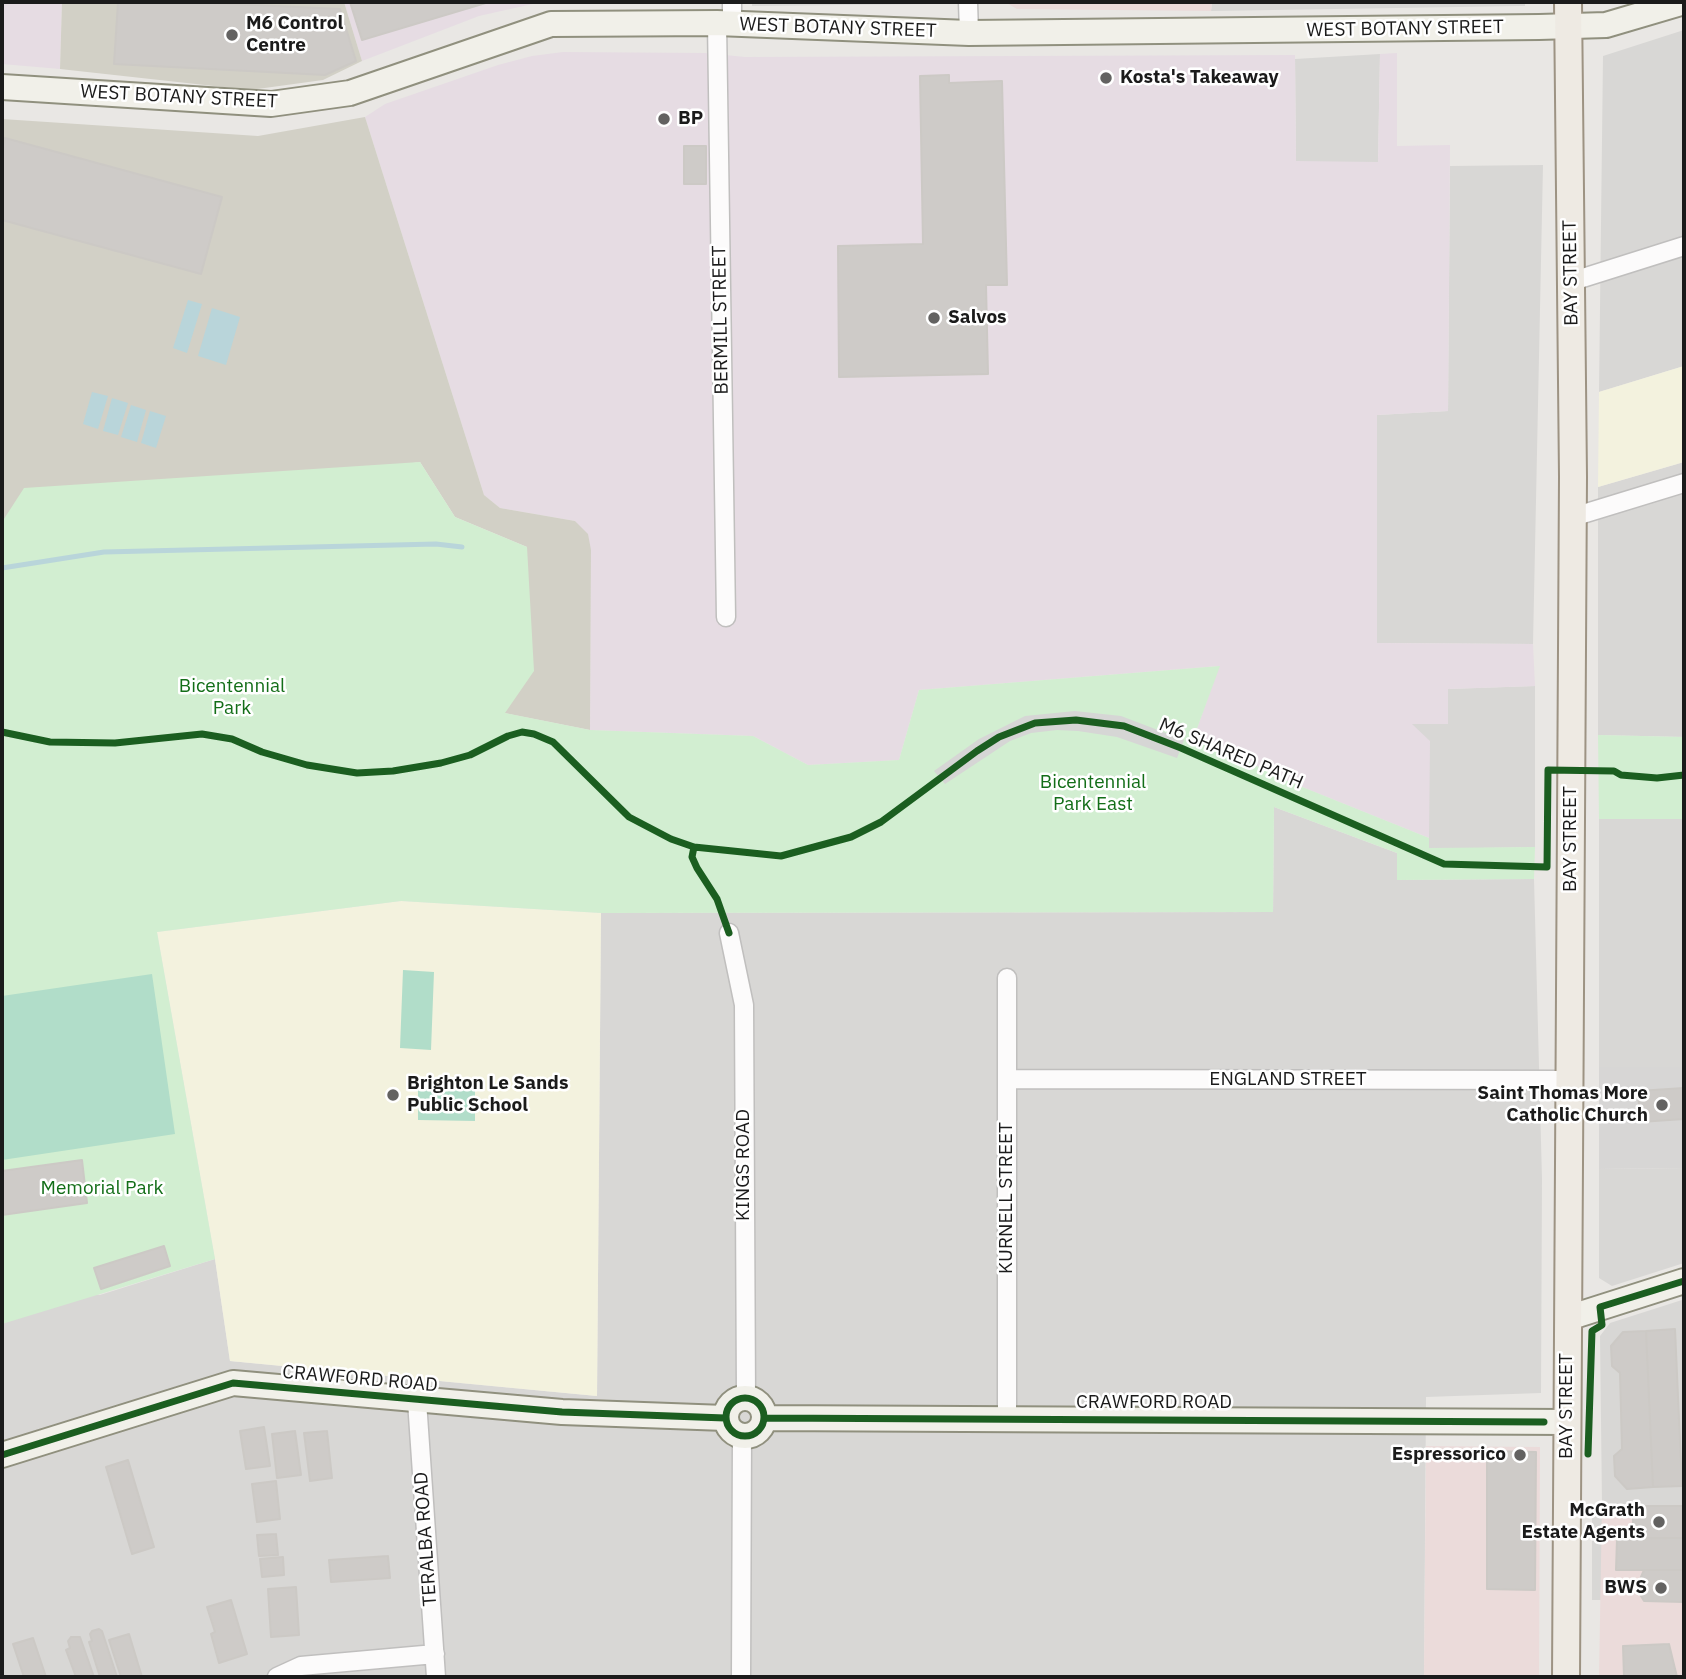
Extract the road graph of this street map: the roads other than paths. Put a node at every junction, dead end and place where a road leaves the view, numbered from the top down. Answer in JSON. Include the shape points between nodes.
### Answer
{"nodes":[{"id":1,"x":968,"y":2,"type":"edge"},
{"id":2,"x":1684,"y":2,"type":"edge"},
{"id":3,"x":1568,"y":14,"type":"edge"},
{"id":4,"x":727,"y":17,"type":"edge"},
{"id":5,"x":969,"y":33,"type":"junction"},
{"id":6,"x":2,"y":87,"type":"edge"},
{"id":7,"x":1684,"y":246,"type":"edge"},
{"id":8,"x":1570,"y":282,"type":"junction"},
{"id":9,"x":1684,"y":483,"type":"edge"},
{"id":10,"x":1573,"y":517,"type":"junction"},
{"id":11,"x":726,"y":617,"type":"dead end"},
{"id":12,"x":729,"y":933,"type":"dead end"},
{"id":13,"x":1007,"y":978,"type":"dead end"},
{"id":14,"x":1007,"y":1079,"type":"junction"},
{"id":15,"x":1570,"y":1080,"type":"junction"},
{"id":16,"x":1684,"y":1281,"type":"edge"},
{"id":17,"x":1568,"y":1318,"type":"junction"},
{"id":18,"x":746,"y":1398,"type":"junction"},
{"id":19,"x":417,"y":1401,"type":"junction"},
{"id":20,"x":725,"y":1418,"type":"junction"},
{"id":21,"x":764,"y":1418,"type":"junction"},
{"id":22,"x":1007,"y":1418,"type":"junction"},
{"id":23,"x":1567,"y":1422,"type":"junction"},
{"id":24,"x":742,"y":1436,"type":"junction"},
{"id":25,"x":2,"y":1455,"type":"edge"},
{"id":26,"x":435,"y":1654,"type":"junction"},
{"id":27,"x":277,"y":1677,"type":"edge"},
{"id":28,"x":436,"y":1677,"type":"edge"},
{"id":29,"x":741,"y":1677,"type":"edge"},
{"id":30,"x":1566,"y":1677,"type":"edge"}],
"edges":[{"from":1,"to":5,"type":"street"},
{"from":2,"to":3,"type":"street","name":"WEST BOTANY STREET","via":[[1606,25]]},
{"from":3,"to":5,"type":"street","name":"WEST BOTANY STREET"},
{"from":3,"to":8,"type":"main road","name":"BAY STREET"},
{"from":4,"to":5,"type":"street","name":"WEST BOTANY STREET"},
{"from":4,"to":6,"type":"street","name":"WEST BOTANY STREET","via":[[551,24],[350,93],[271,104]]},
{"from":4,"to":11,"type":"street","name":"BERMILL STREET"},
{"from":7,"to":8,"type":"street"},
{"from":8,"to":10,"type":"main road","name":"BAY STREET"},
{"from":9,"to":10,"type":"street"},
{"from":10,"to":15,"type":"main road","name":"BAY STREET"},
{"from":12,"to":18,"type":"street","name":"KINGS ROAD","via":[[744,1005]]},
{"from":13,"to":14,"type":"street","name":"KURNELL STREET"},
{"from":14,"to":15,"type":"street","name":"ENGLAND STREET"},
{"from":14,"to":22,"type":"street","name":"KURNELL STREET"},
{"from":15,"to":17,"type":"main road","name":"BAY STREET"},
{"from":16,"to":17,"type":"street"},
{"from":17,"to":23,"type":"main road","name":"BAY STREET"},
{"from":18,"to":20,"type":"street","via":[[731,1403]]},
{"from":18,"to":21,"type":"street","via":[[759,1405]]},
{"from":19,"to":20,"type":"street","name":"CRAWFORD ROAD"},
{"from":19,"to":25,"type":"street","name":"CRAWFORD ROAD","via":[[233,1383]]},
{"from":19,"to":26,"type":"street","name":"TERALBA ROAD"},
{"from":20,"to":24,"type":"street","via":[[730,1430]]},
{"from":21,"to":22,"type":"street","name":"CRAWFORD ROAD"},
{"from":21,"to":24,"type":"street","via":[[757,1432]]},
{"from":22,"to":23,"type":"street","name":"CRAWFORD ROAD"},
{"from":23,"to":30,"type":"main road","name":"BAY STREET"},
{"from":24,"to":29,"type":"street"},
{"from":26,"to":27,"type":"street","via":[[301,1666]]},
{"from":26,"to":28,"type":"street","name":"TERALBA ROAD"}]}
